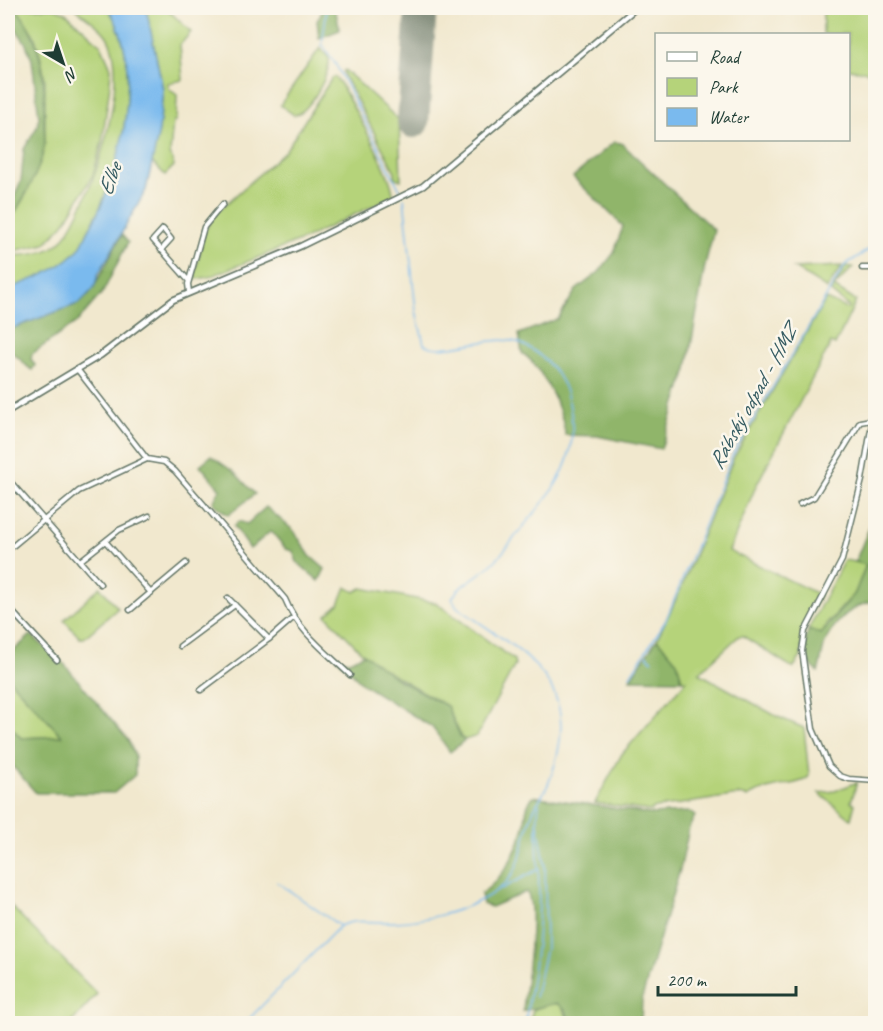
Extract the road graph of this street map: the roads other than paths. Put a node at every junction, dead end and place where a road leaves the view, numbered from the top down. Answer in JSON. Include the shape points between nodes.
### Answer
{"nodes":[{"id":1,"x":636,"y":8,"type":"edge"},
{"id":2,"x":223,"y":204,"type":"dead end"},
{"id":3,"x":161,"y":250,"type":"junction"},
{"id":4,"x":862,"y":268,"type":"dead end"},
{"id":5,"x":876,"y":268,"type":"edge"},
{"id":6,"x":188,"y":281,"type":"junction"},
{"id":7,"x":189,"y":292,"type":"junction"},
{"id":8,"x":77,"y":369,"type":"junction"},
{"id":9,"x":876,"y":401,"type":"edge"},
{"id":10,"x":8,"y":411,"type":"edge"},
{"id":11,"x":871,"y":420,"type":"junction"},
{"id":12,"x":147,"y":459,"type":"junction"},
{"id":13,"x":8,"y":479,"type":"edge"},
{"id":14,"x":800,"y":504,"type":"dead end"},
{"id":15,"x":149,"y":516,"type":"dead end"},
{"id":16,"x":44,"y":518,"type":"junction"},
{"id":17,"x":106,"y":542,"type":"junction"},
{"id":18,"x":8,"y":550,"type":"edge"},
{"id":19,"x":80,"y":561,"type":"junction"},
{"id":20,"x":186,"y":563,"type":"dead end"},
{"id":21,"x":99,"y":584,"type":"dead end"},
{"id":22,"x":151,"y":593,"type":"junction"},
{"id":23,"x":228,"y":598,"type":"dead end"},
{"id":24,"x":235,"y":605,"type":"junction"},
{"id":25,"x":8,"y":607,"type":"edge"},
{"id":26,"x":130,"y":610,"type":"dead end"},
{"id":27,"x":293,"y":618,"type":"junction"},
{"id":28,"x":269,"y":639,"type":"junction"},
{"id":29,"x":180,"y":646,"type":"dead end"},
{"id":30,"x":57,"y":660,"type":"dead end"},
{"id":31,"x":350,"y":675,"type":"dead end"},
{"id":32,"x":201,"y":690,"type":"dead end"},
{"id":33,"x":876,"y":781,"type":"edge"}],
"edges":[{"from":1,"to":7,"type":"street","via":[[428,183],[301,246]]},
{"from":2,"to":6,"type":"street","via":[[204,226]]},
{"from":3,"to":3,"type":"street","via":[[153,240],[163,230],[171,239]]},
{"from":3,"to":6,"type":"street"},
{"from":4,"to":5,"type":"street"},
{"from":6,"to":7,"type":"street"},
{"from":7,"to":8,"type":"street"},
{"from":8,"to":10,"type":"street"},
{"from":8,"to":12,"type":"street"},
{"from":9,"to":11,"type":"street"},
{"from":11,"to":14,"type":"street","via":[[860,422],[814,497]]},
{"from":11,"to":33,"type":"street","via":[[862,480],[842,560],[805,632],[802,651],[813,729],[829,766],[849,779]]},
{"from":12,"to":16,"type":"street","via":[[79,491]]},
{"from":12,"to":27,"type":"street","via":[[164,462],[187,484],[285,599]]},
{"from":13,"to":16,"type":"street"},
{"from":15,"to":17,"type":"street"},
{"from":16,"to":18,"type":"street"},
{"from":16,"to":19,"type":"street"},
{"from":17,"to":19,"type":"street"},
{"from":17,"to":22,"type":"street"},
{"from":19,"to":21,"type":"street"},
{"from":20,"to":22,"type":"street"},
{"from":22,"to":26,"type":"street"},
{"from":23,"to":24,"type":"street"},
{"from":24,"to":28,"type":"street"},
{"from":24,"to":29,"type":"street"},
{"from":25,"to":30,"type":"street"},
{"from":27,"to":28,"type":"street"},
{"from":27,"to":31,"type":"street"},
{"from":28,"to":32,"type":"street"}]}
